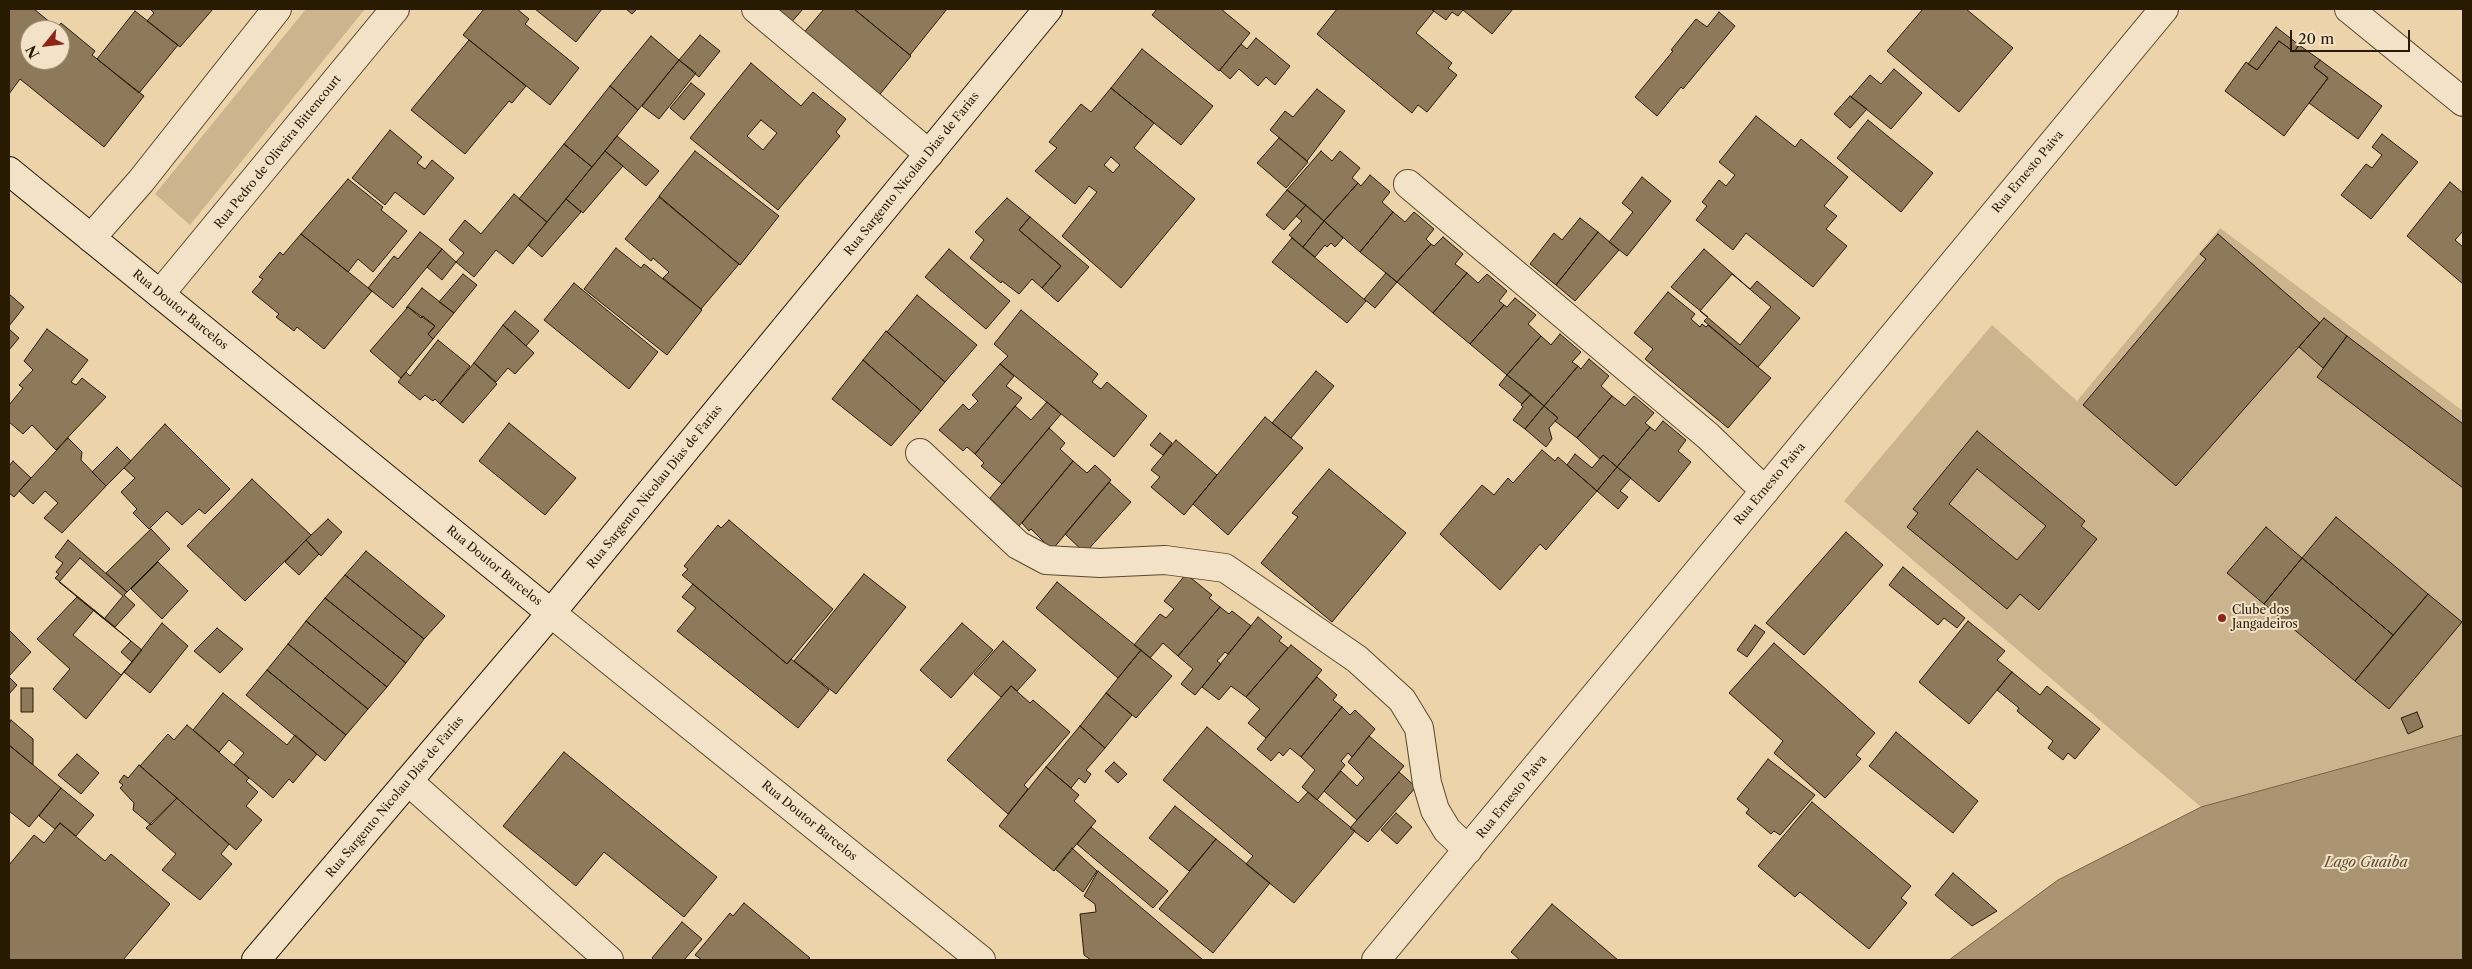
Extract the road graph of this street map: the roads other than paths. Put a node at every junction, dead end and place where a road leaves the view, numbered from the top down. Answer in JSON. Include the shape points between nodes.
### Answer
{"nodes":[{"id":1,"x":277,"y":9,"type":"edge"},
{"id":2,"x":394,"y":9,"type":"edge"},
{"id":3,"x":756,"y":9,"type":"edge"},
{"id":4,"x":1048,"y":9,"type":"edge"},
{"id":5,"x":2164,"y":9,"type":"edge"},
{"id":6,"x":2349,"y":9,"type":"edge"},
{"id":7,"x":2463,"y":102,"type":"edge"},
{"id":8,"x":929,"y":154,"type":"junction"},
{"id":9,"x":9,"y":171,"type":"edge"},
{"id":10,"x":1408,"y":184,"type":"dead end"},
{"id":11,"x":91,"y":238,"type":"junction"},
{"id":12,"x":160,"y":294,"type":"junction"},
{"id":13,"x":920,"y":453,"type":"dead end"},
{"id":14,"x":1765,"y":490,"type":"junction"},
{"id":15,"x":551,"y":612,"type":"junction"},
{"id":16,"x":408,"y":781,"type":"junction"},
{"id":17,"x":1468,"y":850,"type":"junction"},
{"id":18,"x":256,"y":960,"type":"edge"},
{"id":19,"x":609,"y":960,"type":"edge"},
{"id":20,"x":981,"y":960,"type":"edge"},
{"id":21,"x":1376,"y":960,"type":"edge"}],
"edges":[{"from":1,"to":11,"type":"street","via":[[141,181]]},
{"from":2,"to":12,"type":"street","name":"Rua Pedro de Oliveira Bittencourt"},
{"from":3,"to":8,"type":"street"},
{"from":4,"to":8,"type":"street","name":"Rua Sargento Nicolau Dias de Farias"},
{"from":5,"to":14,"type":"street","name":"Rua Ernesto Paiva"},
{"from":6,"to":7,"type":"street"},
{"from":8,"to":15,"type":"street","name":"Rua Sargento Nicolau Dias de Farias"},
{"from":9,"to":11,"type":"street","name":"Rua Doutor Barcelos"},
{"from":10,"to":14,"type":"street","via":[[1708,436]]},
{"from":11,"to":12,"type":"street","name":"Rua Doutor Barcelos"},
{"from":12,"to":15,"type":"street","name":"Rua Doutor Barcelos"},
{"from":13,"to":17,"type":"street","via":[[1018,545],[1046,560],[1100,563],[1165,560],[1225,568],[1357,659],[1402,700],[1419,728],[1427,783],[1435,810],[1447,830]]},
{"from":14,"to":17,"type":"street","name":"Rua Ernesto Paiva"},
{"from":15,"to":16,"type":"street","name":"Rua Sargento Nicolau Dias de Farias"},
{"from":15,"to":20,"type":"street","name":"Rua Doutor Barcelos"},
{"from":16,"to":18,"type":"street","name":"Rua Sargento Nicolau Dias de Farias"},
{"from":16,"to":19,"type":"street"},
{"from":17,"to":21,"type":"street","name":"Rua Ernesto Paiva"}]}
